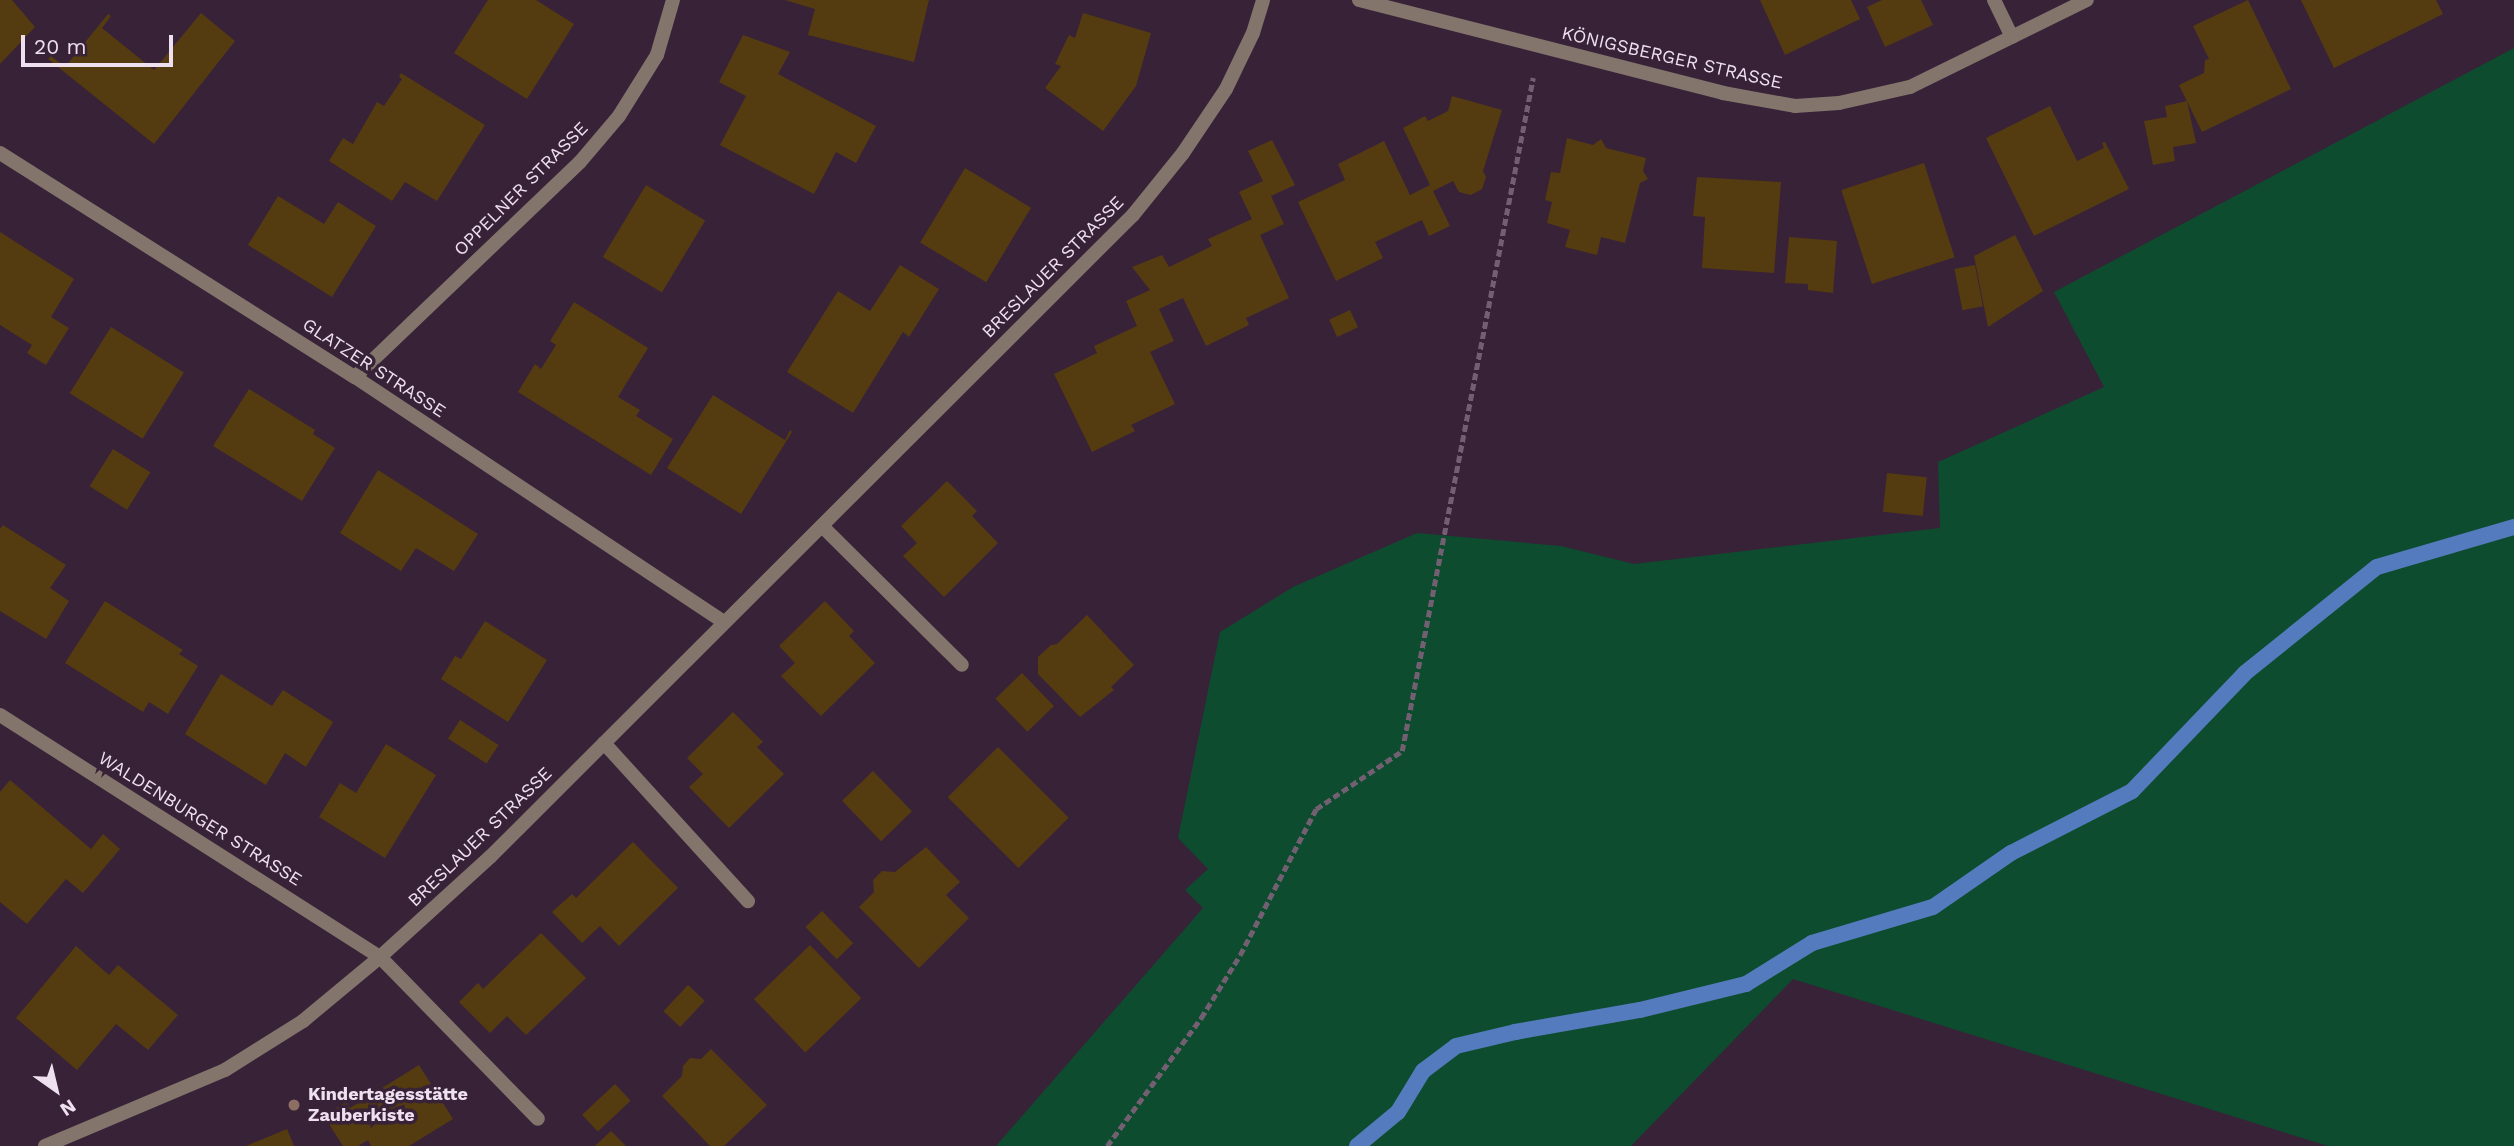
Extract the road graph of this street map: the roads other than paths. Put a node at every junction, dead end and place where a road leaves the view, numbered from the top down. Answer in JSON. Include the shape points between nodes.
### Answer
{"nodes":[{"id":1,"x":673,"y":0,"type":"edge"},
{"id":2,"x":1263,"y":0,"type":"edge"},
{"id":3,"x":1359,"y":0,"type":"edge"},
{"id":4,"x":1994,"y":0,"type":"edge"},
{"id":5,"x":2087,"y":0,"type":"edge"},
{"id":6,"x":2012,"y":37,"type":"junction"},
{"id":7,"x":0,"y":153,"type":"edge"},
{"id":8,"x":355,"y":377,"type":"junction"},
{"id":9,"x":822,"y":526,"type":"junction"},
{"id":10,"x":724,"y":622,"type":"junction"},
{"id":11,"x":962,"y":665,"type":"dead end"},
{"id":12,"x":0,"y":715,"type":"edge"},
{"id":13,"x":604,"y":743,"type":"junction"},
{"id":14,"x":748,"y":901,"type":"dead end"},
{"id":15,"x":380,"y":957,"type":"junction"},
{"id":16,"x":538,"y":1119,"type":"dead end"},
{"id":17,"x":44,"y":1146,"type":"edge"}],
"edges":[{"from":1,"to":8,"type":"street","name":"OPPELNER STRASSE","via":[[657,55],[619,116],[580,162]]},
{"from":2,"to":9,"type":"street","name":"BRESLAUER STRASSE","via":[[1226,89],[1133,215]]},
{"from":3,"to":6,"type":"street","name":"KÖNIGSBERGER STRASSE","via":[[1723,93],[1795,106],[1839,103],[1910,87]]},
{"from":4,"to":6,"type":"street"},
{"from":5,"to":6,"type":"street","name":"KÖNIGSBERGER STRASSE"},
{"from":7,"to":8,"type":"street","name":"GLATZER STRASSE"},
{"from":8,"to":10,"type":"street","name":"GLATZER STRASSE"},
{"from":9,"to":10,"type":"street","name":"BRESLAUER STRASSE"},
{"from":9,"to":11,"type":"street"},
{"from":10,"to":13,"type":"street","name":"BRESLAUER STRASSE"},
{"from":12,"to":15,"type":"street","name":"WALDENBURGER STRASSE"},
{"from":13,"to":14,"type":"street"},
{"from":13,"to":15,"type":"street","name":"BRESLAUER STRASSE","via":[[490,857]]},
{"from":15,"to":16,"type":"street"},
{"from":15,"to":17,"type":"street","name":"BRESLAUER STRASSE","via":[[303,1021],[225,1070]]}]}
